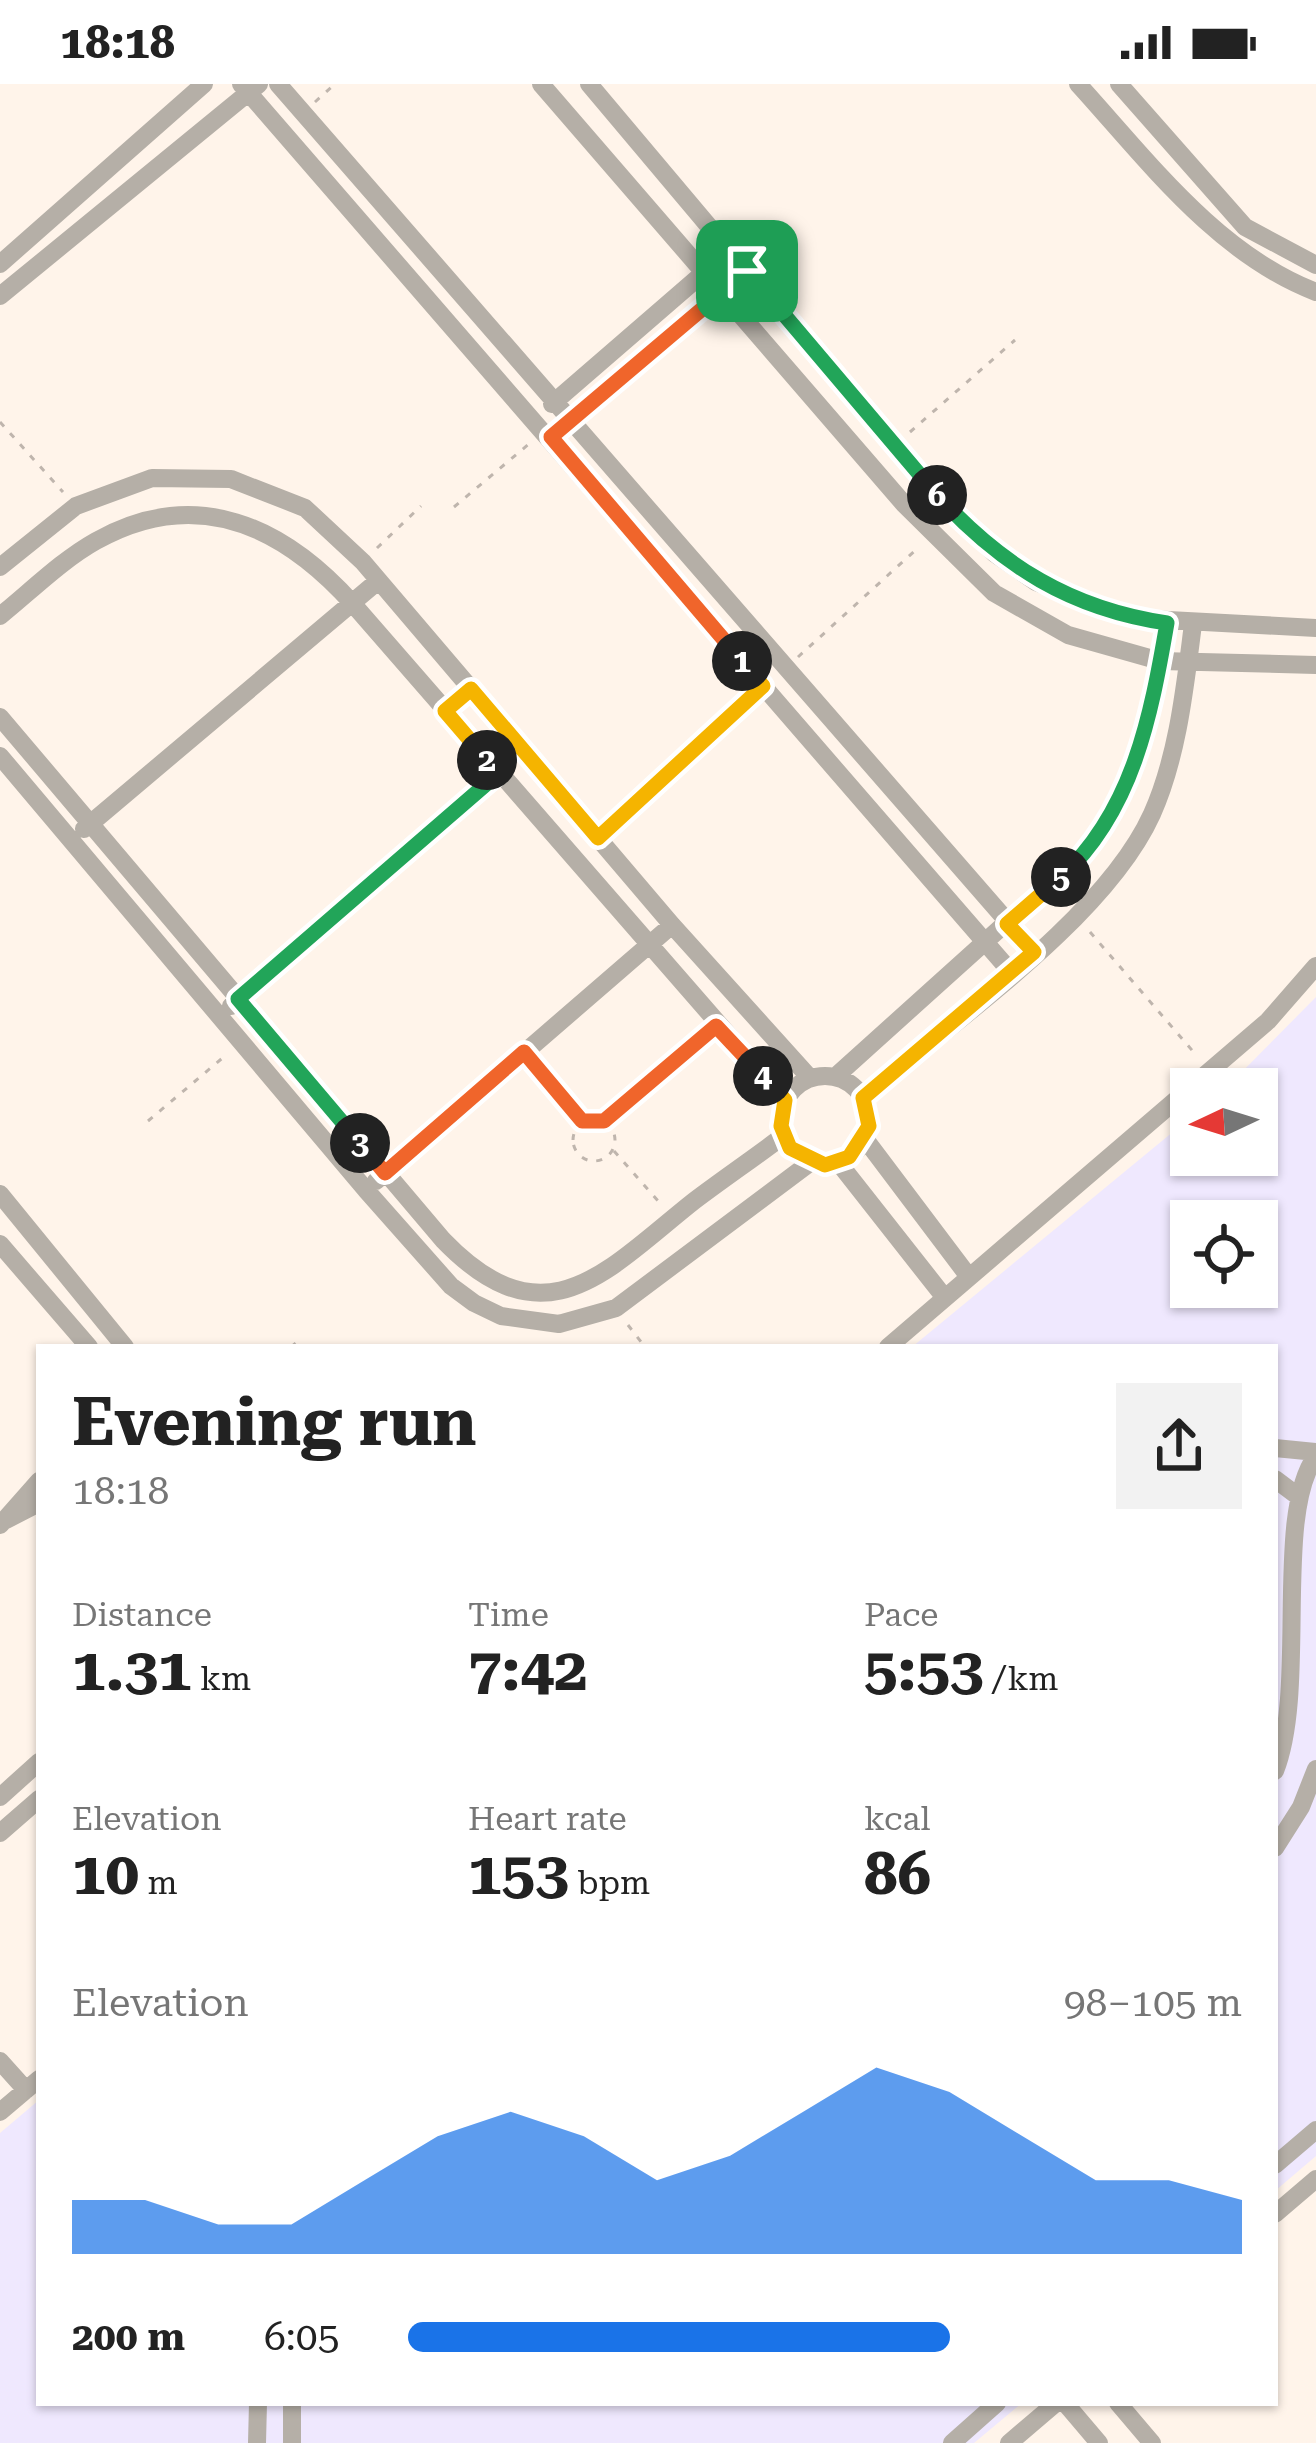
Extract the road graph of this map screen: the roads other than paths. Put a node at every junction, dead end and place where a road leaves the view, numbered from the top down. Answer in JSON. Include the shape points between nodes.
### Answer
{"nodes":[{"id":1,"x":204,"y":84,"type":"edge"},
{"id":2,"x":278,"y":84,"type":"edge"},
{"id":3,"x":541,"y":84,"type":"edge"},
{"id":4,"x":589,"y":84,"type":"edge"},
{"id":5,"x":1078,"y":84,"type":"edge"},
{"id":6,"x":250,"y":87,"type":"edge"},
{"id":7,"x":1126,"y":87,"type":"edge"},
{"id":8,"x":1095,"y":103,"type":"junction"},
{"id":9,"x":730,"y":250,"type":"junction"},
{"id":10,"x":0,"y":264,"type":"edge"},
{"id":11,"x":1316,"y":265,"type":"edge"},
{"id":12,"x":747,"y":271,"type":"junction"},
{"id":13,"x":705,"y":274,"type":"junction"},
{"id":14,"x":722,"y":292,"type":"junction"},
{"id":15,"x":1316,"y":292,"type":"edge"},
{"id":16,"x":0,"y":296,"type":"edge"},
{"id":17,"x":558,"y":400,"type":"junction"},
{"id":18,"x":574,"y":419,"type":"junction"},
{"id":19,"x":544,"y":429,"type":"junction"},
{"id":20,"x":113,"y":488,"type":"junction"},
{"id":21,"x":129,"y":526,"type":"junction"},
{"id":22,"x":37,"y":537,"type":"junction"},
{"id":23,"x":0,"y":567,"type":"edge"},
{"id":24,"x":61,"y":567,"type":"junction"},
{"id":25,"x":378,"y":580,"type":"junction"},
{"id":26,"x":352,"y":604,"type":"junction"},
{"id":27,"x":0,"y":616,"type":"edge"},
{"id":28,"x":1167,"y":623,"type":"junction"},
{"id":29,"x":1193,"y":624,"type":"junction"},
{"id":30,"x":1316,"y":628,"type":"edge"},
{"id":31,"x":1160,"y":661,"type":"junction"},
{"id":32,"x":1188,"y":665,"type":"junction"},
{"id":33,"x":1316,"y":665,"type":"edge"},
{"id":34,"x":471,"y":689,"type":"junction"},
{"id":35,"x":445,"y":711,"type":"junction"},
{"id":36,"x":0,"y":717,"type":"edge"},
{"id":37,"x":0,"y":756,"type":"edge"},
{"id":38,"x":499,"y":773,"type":"junction"},
{"id":39,"x":90,"y":824,"type":"junction"},
{"id":40,"x":71,"y":840,"type":"junction"},
{"id":41,"x":1007,"y":924,"type":"junction"},
{"id":42,"x":671,"y":925,"type":"junction"},
{"id":43,"x":984,"y":944,"type":"junction"},
{"id":44,"x":647,"y":946,"type":"junction"},
{"id":45,"x":1034,"y":952,"type":"junction"},
{"id":46,"x":1316,"y":967,"type":"edge"},
{"id":47,"x":1011,"y":972,"type":"junction"},
{"id":48,"x":238,"y":999,"type":"junction"},
{"id":49,"x":219,"y":1016,"type":"junction"},
{"id":50,"x":835,"y":1077,"type":"junction"},
{"id":51,"x":810,"y":1078,"type":"junction"},
{"id":52,"x":863,"y":1098,"type":"junction"},
{"id":53,"x":785,"y":1100,"type":"junction"},
{"id":54,"x":783,"y":1136,"type":"junction"},
{"id":55,"x":865,"y":1139,"type":"junction"},
{"id":56,"x":811,"y":1162,"type":"junction"},
{"id":57,"x":838,"y":1162,"type":"junction"},
{"id":58,"x":385,"y":1173,"type":"junction"},
{"id":59,"x":366,"y":1190,"type":"junction"},
{"id":60,"x":0,"y":1194,"type":"edge"},
{"id":61,"x":0,"y":1244,"type":"edge"},
{"id":62,"x":969,"y":1277,"type":"junction"},
{"id":63,"x":945,"y":1298,"type":"junction"},
{"id":64,"x":86,"y":1344,"type":"edge"},
{"id":65,"x":123,"y":1344,"type":"edge"},
{"id":66,"x":891,"y":1344,"type":"edge"},
{"id":67,"x":1278,"y":1448,"type":"edge"},
{"id":68,"x":1316,"y":1454,"type":"edge"},
{"id":69,"x":1278,"y":1481,"type":"edge"},
{"id":70,"x":36,"y":1484,"type":"edge"},
{"id":71,"x":1299,"y":1497,"type":"junction"},
{"id":72,"x":36,"y":1505,"type":"edge"},
{"id":73,"x":3,"y":1522,"type":"edge"},
{"id":74,"x":1278,"y":1759,"type":"edge"},
{"id":75,"x":36,"y":1765,"type":"edge"},
{"id":76,"x":1316,"y":1768,"type":"edge"},
{"id":77,"x":0,"y":1797,"type":"edge"},
{"id":78,"x":36,"y":1802,"type":"edge"},
{"id":79,"x":0,"y":1833,"type":"edge"},
{"id":80,"x":1278,"y":1843,"type":"edge"},
{"id":81,"x":0,"y":2061,"type":"edge"},
{"id":82,"x":32,"y":2085,"type":"edge"},
{"id":83,"x":1,"y":2110,"type":"edge"},
{"id":84,"x":1316,"y":2130,"type":"edge"},
{"id":85,"x":1278,"y":2162,"type":"edge"},
{"id":86,"x":1316,"y":2179,"type":"edge"},
{"id":87,"x":1278,"y":2211,"type":"edge"},
{"id":88,"x":258,"y":2406,"type":"edge"},
{"id":89,"x":292,"y":2406,"type":"edge"},
{"id":90,"x":994,"y":2406,"type":"edge"},
{"id":91,"x":1052,"y":2406,"type":"edge"},
{"id":92,"x":1068,"y":2406,"type":"edge"},
{"id":93,"x":1121,"y":2406,"type":"edge"},
{"id":94,"x":257,"y":2443,"type":"edge"},
{"id":95,"x":292,"y":2443,"type":"edge"},
{"id":96,"x":952,"y":2443,"type":"edge"},
{"id":97,"x":1009,"y":2443,"type":"edge"},
{"id":98,"x":1099,"y":2443,"type":"edge"},
{"id":99,"x":1152,"y":2443,"type":"edge"}],
"edges":[{"from":1,"to":10,"type":"street"},
{"from":2,"to":17,"type":"street"},
{"from":3,"to":13,"type":"street"},
{"from":4,"to":9,"type":"street"},
{"from":5,"to":8,"type":"street"},
{"from":6,"to":16,"type":"street"},
{"from":6,"to":19,"type":"street"},
{"from":7,"to":8,"type":"street"},
{"from":7,"to":11,"type":"street","via":[[1245,227]]},
{"from":8,"to":15,"type":"street","via":[[1220,235]]},
{"from":9,"to":12,"type":"street"},
{"from":9,"to":13,"type":"street"},
{"from":12,"to":14,"type":"street"},
{"from":12,"to":28,"type":"street","via":[[982,542],[1082,604]]},
{"from":13,"to":14,"type":"street"},
{"from":13,"to":17,"type":"street"},
{"from":14,"to":18,"type":"street"},
{"from":14,"to":31,"type":"street","via":[[932,535],[994,593],[1108,649]]},
{"from":17,"to":18,"type":"street"},
{"from":17,"to":19,"type":"street"},
{"from":18,"to":19,"type":"street"},
{"from":18,"to":41,"type":"street"},
{"from":19,"to":43,"type":"street"},
{"from":20,"to":21,"type":"street"},
{"from":20,"to":22,"type":"street"},
{"from":20,"to":25,"type":"street","via":[[191,475],[250,484],[304,508]]},
{"from":21,"to":24,"type":"street"},
{"from":21,"to":26,"type":"street","via":[[198,516],[266,531],[323,571]]},
{"from":22,"to":23,"type":"street"},
{"from":22,"to":24,"type":"street"},
{"from":24,"to":27,"type":"street"},
{"from":25,"to":26,"type":"street"},
{"from":25,"to":34,"type":"street"},
{"from":26,"to":35,"type":"street"},
{"from":26,"to":39,"type":"street"},
{"from":28,"to":29,"type":"street"},
{"from":28,"to":31,"type":"street"},
{"from":29,"to":30,"type":"street"},
{"from":29,"to":32,"type":"street"},
{"from":31,"to":32,"type":"street"},
{"from":31,"to":41,"type":"street","via":[[1138,760],[1107,820],[1066,873]]},
{"from":32,"to":33,"type":"street"},
{"from":32,"to":45,"type":"street","via":[[1153,812],[1120,868]]},
{"from":34,"to":35,"type":"street"},
{"from":34,"to":42,"type":"street"},
{"from":35,"to":38,"type":"street"},
{"from":36,"to":39,"type":"street"},
{"from":37,"to":40,"type":"street"},
{"from":38,"to":44,"type":"street"},
{"from":38,"to":48,"type":"street"},
{"from":39,"to":40,"type":"street"},
{"from":39,"to":48,"type":"street"},
{"from":40,"to":49,"type":"street"},
{"from":41,"to":43,"type":"street"},
{"from":41,"to":45,"type":"street"},
{"from":42,"to":44,"type":"street"},
{"from":42,"to":51,"type":"street"},
{"from":43,"to":47,"type":"street"},
{"from":43,"to":50,"type":"street"},
{"from":44,"to":53,"type":"street"},
{"from":44,"to":58,"type":"street"},
{"from":45,"to":47,"type":"street"},
{"from":46,"to":62,"type":"street","via":[[1268,1021]]},
{"from":47,"to":52,"type":"street"},
{"from":48,"to":49,"type":"street"},
{"from":48,"to":58,"type":"street"},
{"from":49,"to":59,"type":"street"},
{"from":50,"to":51,"type":"street"},
{"from":50,"to":52,"type":"street"},
{"from":51,"to":53,"type":"street"},
{"from":52,"to":55,"type":"street"},
{"from":53,"to":54,"type":"street"},
{"from":54,"to":56,"type":"street"},
{"from":54,"to":58,"type":"street","via":[[602,1277],[555,1290],[523,1289],[465,1263]]},
{"from":55,"to":57,"type":"street"},
{"from":55,"to":62,"type":"street"},
{"from":56,"to":57,"type":"street"},
{"from":56,"to":59,"type":"street","via":[[616,1308],[559,1324],[474,1304]]},
{"from":57,"to":63,"type":"street"},
{"from":58,"to":59,"type":"street"},
{"from":60,"to":65,"type":"street"},
{"from":61,"to":64,"type":"street"},
{"from":62,"to":63,"type":"street"},
{"from":63,"to":66,"type":"street"},
{"from":67,"to":68,"type":"street"},
{"from":68,"to":71,"type":"street"},
{"from":69,"to":71,"type":"street"},
{"from":70,"to":73,"type":"street"},
{"from":71,"to":74,"type":"street","via":[[1288,1719]]},
{"from":72,"to":73,"type":"street"},
{"from":75,"to":77,"type":"street"},
{"from":76,"to":80,"type":"street"},
{"from":78,"to":79,"type":"street"},
{"from":81,"to":82,"type":"street"},
{"from":82,"to":83,"type":"street"},
{"from":84,"to":85,"type":"street"},
{"from":86,"to":87,"type":"street"},
{"from":88,"to":94,"type":"street"},
{"from":89,"to":95,"type":"street"},
{"from":90,"to":96,"type":"street"},
{"from":91,"to":97,"type":"street"},
{"from":92,"to":98,"type":"street"},
{"from":93,"to":99,"type":"street"}]}
